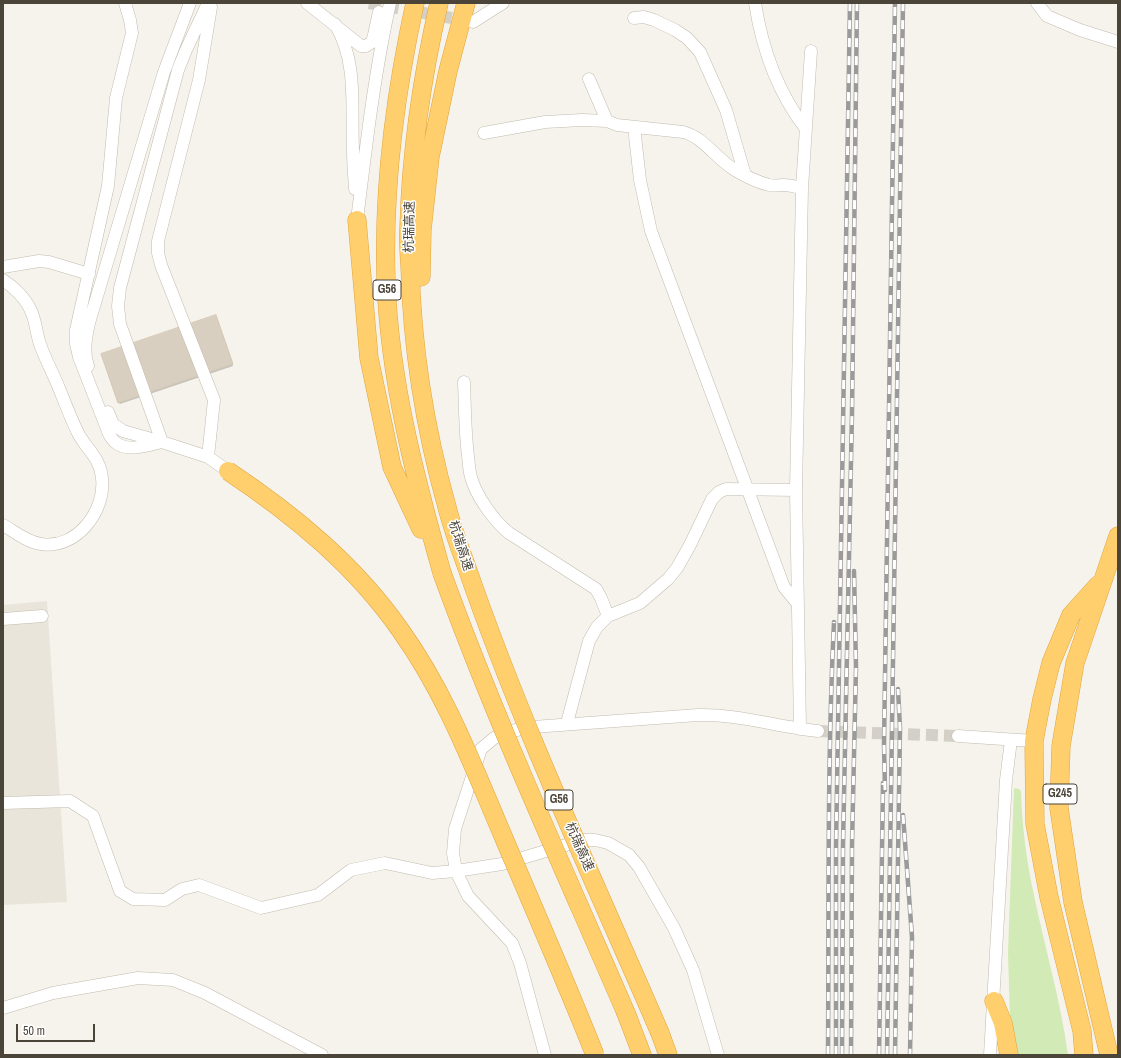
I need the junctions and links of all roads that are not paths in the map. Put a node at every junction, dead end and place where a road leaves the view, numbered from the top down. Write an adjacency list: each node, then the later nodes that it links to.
1 (125, 3): 28 (street)
2 (190, 3): 32 (street)
3 (208, 3): 32 (street)
4 (211, 3): 33 (street)
5 (307, 3): 16 (street)
6 (381, 3): 16 (street)
7 (390, 3): 26 (street)
8 (415, 3): 39 (highway, 杭瑞高速 / G56)
9 (439, 3): 31 (highway, 杭瑞高速 / G56)
10 (466, 3): 31 (highway)
11 (503, 3): 15 (street)
12 (755, 3): 22 (street)
13 (1037, 3): 17 (street)
14 (634, 18): 24 (street)
15 (473, 22)
16 (335, 24): 26 (street)
17 (1118, 42)
18 (811, 51): 22 (street)
19 (589, 79): 20 (street)
20 (607, 120): 21 (street); 23 (street)
21 (634, 126): 24 (street); 35 (street)
22 (806, 129): 25 (street)
23 (484, 133)
24 (744, 175): 25 (street)
25 (802, 188): 36 (street)
26 (357, 220): 39 (highway)
27 (3, 266): 28 (street)
28 (89, 274): 32 (street)
29 (3, 280): 37 (street)
30 (464, 382): 43 (street)
31 (422, 394): 61 (highway, 杭瑞高速 / G56, bridge)
32 (162, 442): 33 (street)
33 (208, 457): 34 (street)
34 (228, 471): 59 (highway, bridge)
35 (748, 490): 36 (street); 41 (street); 43 (street)
36 (796, 490): 41 (street)
37 (3, 525)
38 (1118, 536): 40 (highway, G245)
39 (442, 572): 60 (highway, 杭瑞高速 / G56, bridge)
40 (1103, 580): 50 (highway); 55 (highway, G245)
41 (798, 604): 46 (street)
42 (42, 616): 44 (street)
43 (608, 616): 45 (street)
44 (3, 619)
45 (567, 723): 46 (street); 52 (street)
46 (800, 729): 47 (street)
47 (818, 731)
48 (958, 736): 49 (street)
49 (1011, 740): 50 (street); 53 (street)
50 (1034, 741): 56 (highway)
51 (3, 803): 52 (street)
52 (456, 871): 58 (street); 62 (street)
53 (994, 1001): 63 (street); 64 (highway)
54 (3, 1008): 57 (street)
55 (1102, 1026): 56 (street); 66 (highway, G245)
56 (1082, 1031): 65 (highway)
57 (322, 1055)
58 (545, 1055)
59 (595, 1055)
60 (642, 1055)
61 (668, 1055)
62 (718, 1055)
63 (990, 1055)
64 (1009, 1055)
65 (1084, 1055)
66 (1109, 1055)

